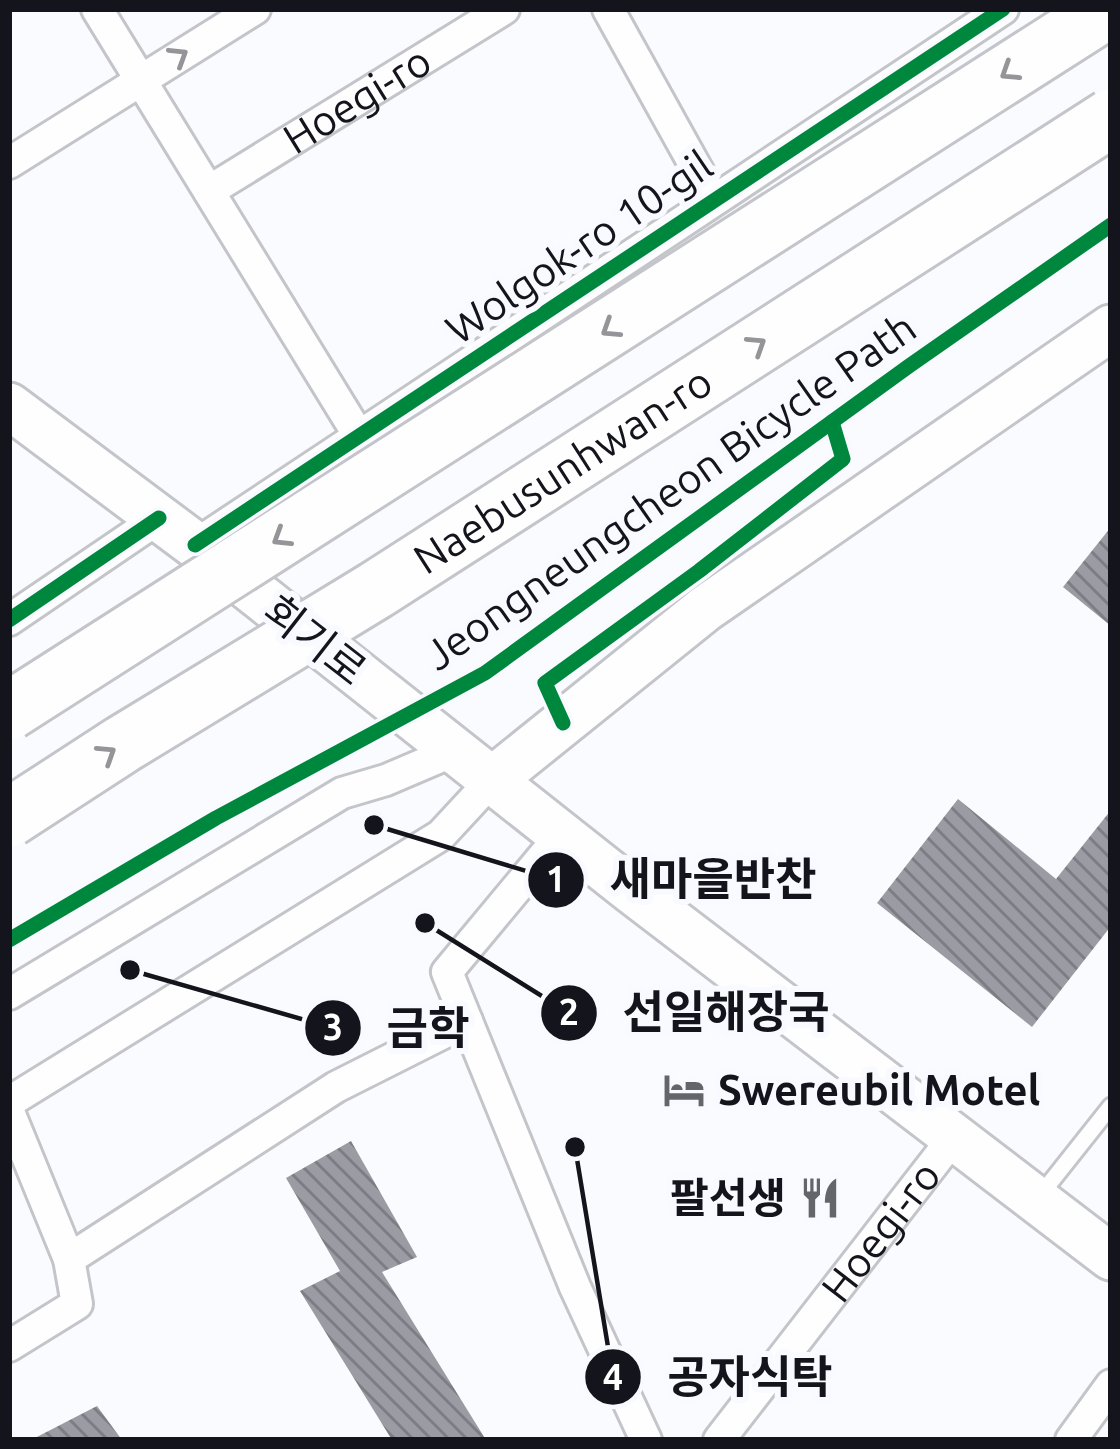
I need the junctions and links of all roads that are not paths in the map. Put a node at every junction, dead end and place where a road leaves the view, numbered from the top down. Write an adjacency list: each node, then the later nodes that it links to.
1 (97, 9): 7 (street)
2 (255, 9): 7 (street, one-way to 2)
3 (505, 9): 10 (street, Hoegi-ro)
4 (608, 9): 11 (street)
5 (1003, 9): 11 (street, Wolgok-ro 10-gil)
6 (1108, 9): 17 (highway, one-way to 17, bridge)
7 (140, 80): 9 (street); 10 (street)
8 (1111, 118): 20 (highway, Naebusunhwan-ro, one-way to 8, bridge)
9 (9, 163)
10 (209, 191): 14 (street)
11 (714, 200): 14 (street, Wolgok-ro 10-gil)
12 (1111, 328): 19 (main road)
13 (9, 406): 15 (main road)
14 (359, 436): 15 (street, Wolgok-ro 10-gil)
15 (177, 531): 16 (street, Wolgok-ro 10-gil); 18 (main road, 회기로, bridge)
16 (9, 620)
17 (9, 711)
18 (454, 751): 19 (main road, 회기로); 22 (street)
19 (491, 781): 21 (main road, Hoegi-ro); 24 (street)
20 (9, 818)
21 (561, 835): 23 (street); 27 (main road, Hoegi-ro)
22 (9, 994)
23 (467, 1021): 30 (street); 33 (street)
24 (9, 1102)
25 (1111, 1106): 28 (lane)
26 (9, 1112): 30 (street)
27 (954, 1137): 28 (main road, Hoegi-ro); 34 (street, Hoegi-ro)
28 (1037, 1200): 29 (main road, Hoegi-ro)
29 (1111, 1257)
30 (69, 1259): 31 (street)
31 (9, 1346)
32 (1111, 1385): 35 (street)
33 (645, 1440)
34 (719, 1440)
35 (1071, 1440)

